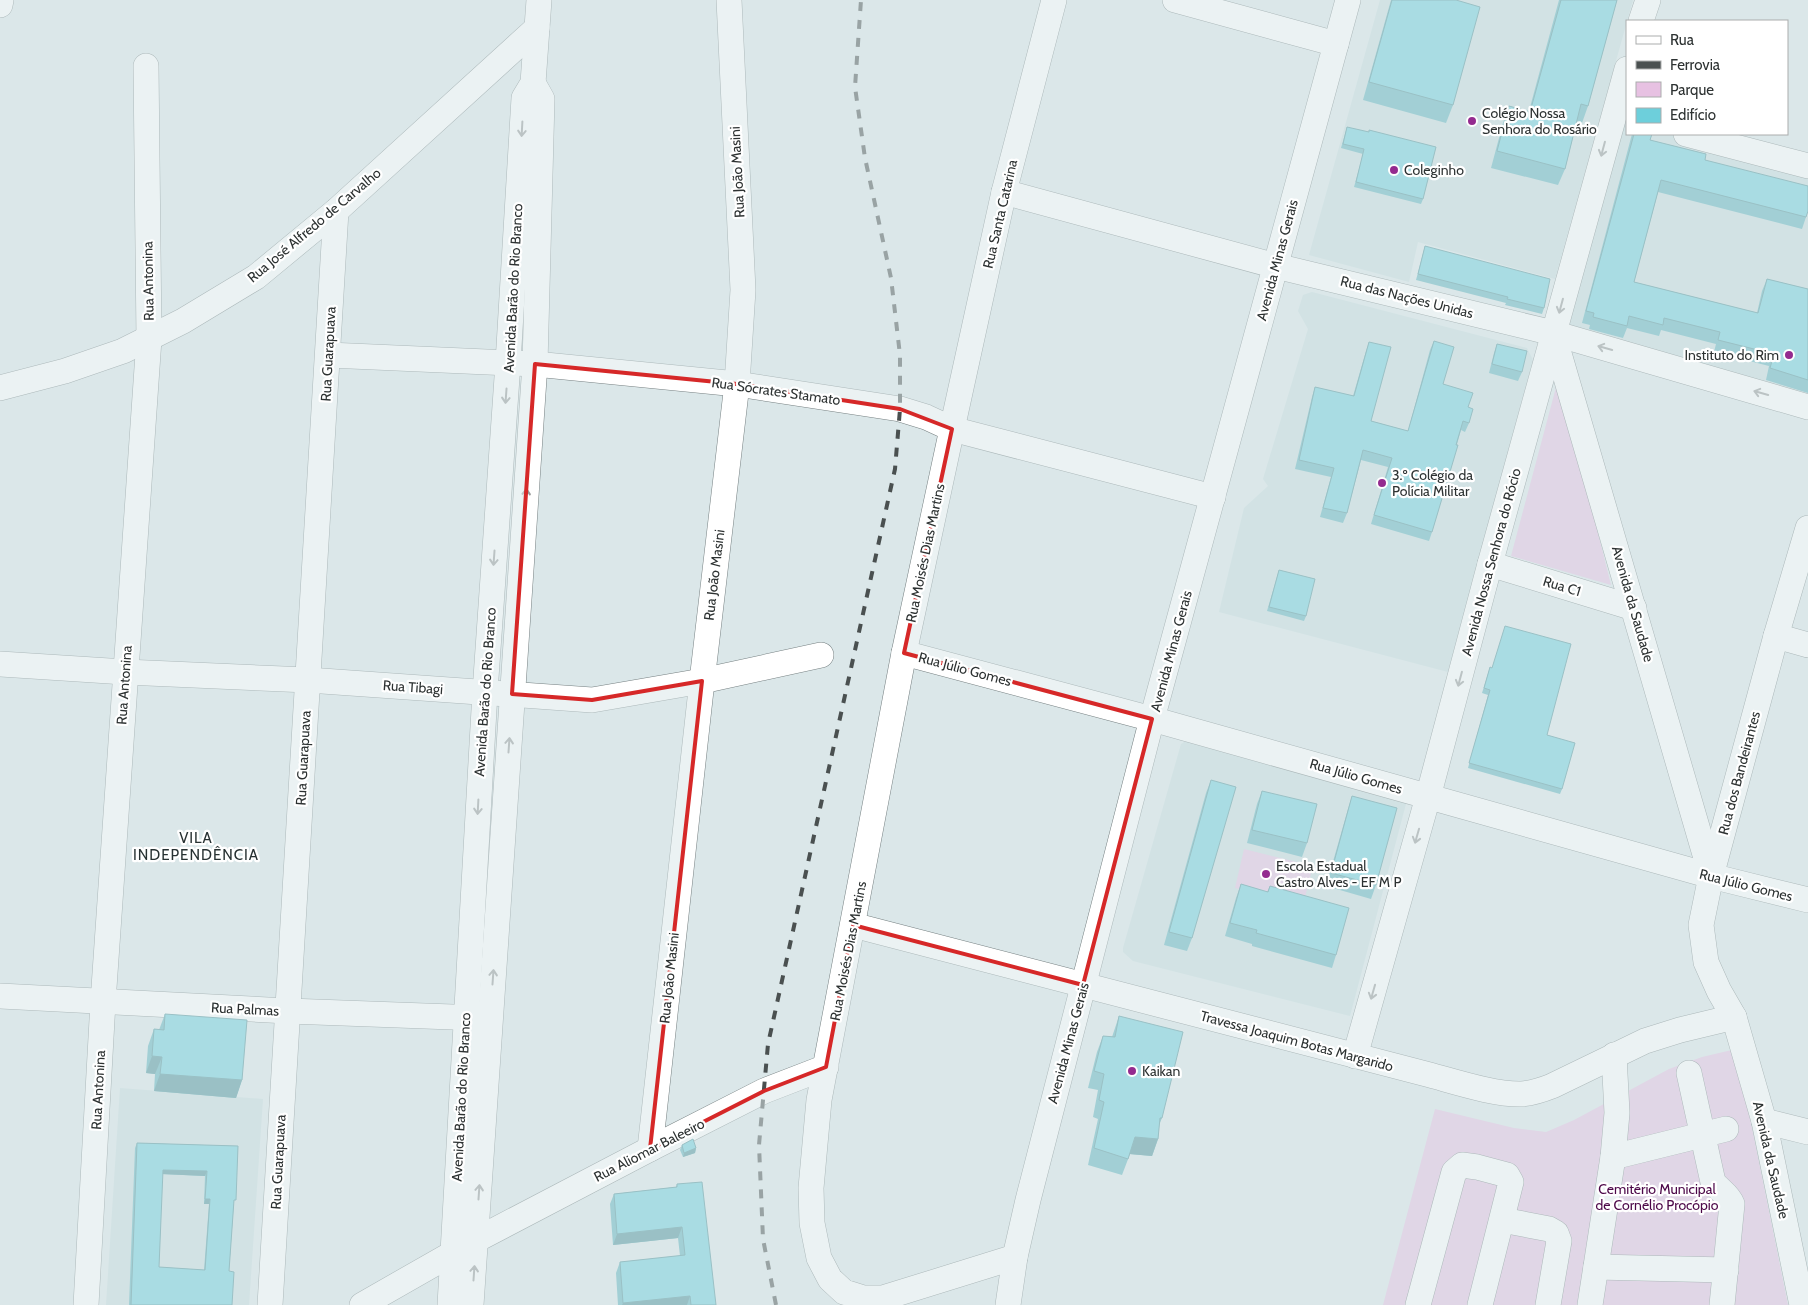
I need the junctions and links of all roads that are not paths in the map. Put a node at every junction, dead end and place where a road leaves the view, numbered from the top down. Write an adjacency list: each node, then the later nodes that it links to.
1 (1, 0): 8 (street)
2 (539, 0): 10 (street, Avenida Barão do Rio Branco)
3 (729, 0): 26 (street, Rua João Masini)
4 (1054, 0): 18 (street, Rua Santa Catarina)
5 (1175, 0): 11 (street)
6 (1348, 0): 11 (street, Avenida Minas Gerais)
7 (1648, 0): 9 (street)
8 (0, 5)
9 (1641, 20)
10 (537, 28): 14 (street, Avenida Barão do Rio Branco); 19 (street, Rua José Alfredo de Carvalho)
11 (1336, 44): 20 (street, Avenida Minas Gerais)
12 (146, 66): 22 (street, Rua Antonina)
13 (1626, 76): 15 (street, Avenida Nossa Senhora do Rócio)
14 (534, 83): 24 (street, Avenida Barão do Rio Branco, one-way to 24); 25 (street, Avenida Barão do Rio Branco)
15 (1620, 116): 21 (street, Avenida Nossa Senhora do Rócio, one-way to 21)
16 (1690, 135): 17 (street)
17 (1808, 166)
18 (1004, 192): 20 (street, Rua das Nações Unidas); 29 (street, Rua Santa Catarina)
19 (336, 211): 22 (street, Rua José Alfredo de Carvalho); 23 (street, Rua Guarapuava)
20 (1276, 266): 21 (street, Rua das Nações Unidas); 30 (street, Avenida Minas Gerais)
21 (1553, 333): 28 (street, Rua das Nações Unidas, one-way to 21); 32 (street, Avenida Nossa Senhora do Rócio); 33 (street, Avenida da Saudade)
22 (149, 340): 27 (street, Rua José Alfredo de Carvalho); 39 (street, Rua Antonina)
23 (328, 355): 24 (street, Rua Sócrates Stamato); 40 (street, Rua Guarapuava)
24 (508, 363): 25 (street, Rua Sócrates Stamato); 42 (street, Avenida Barão do Rio Branco, one-way to 42)
25 (535, 364): 26 (street, Rua Sócrates Stamato); 43 (street, Avenida Barão do Rio Branco, one-way to 25)
26 (738, 384): 29 (street, Rua Sócrates Stamato); 41 (street, Rua João Masini)
27 (0, 388)
28 (1808, 407)
29 (952, 429): 30 (street, Rua Sócrates Stamato); 36 (street, Rua Moisés Dias Martins)
30 (1213, 497): 44 (street, Avenida Minas Gerais)
31 (1808, 528): 34 (street, Rua dos Bandeirantes)
32 (1490, 564): 33 (street, Rua C1); 45 (street, Avenida Nossa Senhora do Rócio, one-way to 45)
33 (1634, 608): 46 (street, Avenida da Saudade)
34 (1776, 636): 35 (street); 46 (street, Rua dos Bandeirantes)
35 (1808, 645)
36 (904, 653): 44 (street, Rua Júlio Gomes); 48 (street, Rua Moisés Dias Martins)
37 (821, 656): 41 (street, Rua Tibagi)
38 (0, 664): 39 (street, Rua Tibagi)
39 (125, 672): 40 (street, Rua Tibagi); 51 (street, Rua Antonina)
40 (308, 680): 42 (street, Rua Tibagi); 52 (street, Rua Guarapuava)
41 (702, 681): 43 (street, Rua Tibagi); 64 (street, Rua João Masini)
42 (485, 692): 43 (street, Rua Tibagi); 54 (street, Avenida Barão do Rio Branco, one-way to 54)
43 (512, 694): 55 (street, Avenida Barão do Rio Branco, one-way to 43)
44 (1152, 719): 45 (street, Rua Júlio Gomes); 49 (street, Avenida Minas Gerais)
45 (1428, 797): 46 (street, Rua Júlio Gomes); 57 (street, Avenida Nossa Senhora do Rócio, one-way to 57)
46 (1711, 876): 47 (street, Rua Júlio Gomes); 53 (street, Rua dos Bandeirantes)
47 (1808, 900)
48 (853, 926): 49 (street, Travessa Joaquim Botas Margarido); 58 (street, Rua Moisés Dias Martins)
49 (1083, 985): 57 (street, Travessa Joaquim Botas Margarido); 69 (street, Avenida Minas Gerais)
50 (0, 996): 51 (street, Rua Palmas)
51 (103, 1002): 52 (street, Rua Palmas); 72 (street, Rua Antonina)
52 (288, 1011): 54 (street, Rua Palmas); 73 (street, Rua Guarapuava)
53 (1734, 1017): 56 (street, Travessa Joaquim Botas Margarido); 60 (street, Avenida da Saudade)
54 (465, 1018): 55 (street, Rua Palmas); 68 (street, Avenida Barão do Rio Branco)
55 (490, 1018): 67 (street, Avenida Barão do Rio Branco, one-way to 55)
56 (1614, 1055): 57 (street, Travessa Joaquim Botas Margarido); 65 (street)
57 (1355, 1056)
58 (826, 1067): 64 (street, Rua Aliomar Baleeiro); 69 (street, Rua Moisés Dias Martins)
59 (1689, 1073): 63 (street)
60 (1764, 1121): 62 (street); 83 (street, Avenida da Saudade)
61 (1726, 1129): 63 (street)
62 (1808, 1132)
63 (1702, 1136): 65 (street); 71 (street)
64 (650, 1149): 67 (street, Rua Aliomar Baleeiro)
65 (1613, 1157): 70 (street)
66 (1502, 1220): 78 (street); 79 (street); 80 (street)
67 (476, 1240): 68 (street, Rua Aliomar Baleeiro); 76 (street, Avenida Barão do Rio Branco, one-way to 67)
68 (452, 1255): 74 (street, Rua Aliomar Baleeiro); 75 (street, Avenida Barão do Rio Branco)
69 (1015, 1257): 77 (street, Avenida Minas Gerais)
70 (1596, 1267): 71 (street); 81 (street)
71 (1726, 1270): 82 (street)
72 (86, 1305)
73 (270, 1305)
74 (362, 1305)
75 (450, 1305)
76 (471, 1305)
77 (1008, 1305)
78 (1418, 1305)
79 (1480, 1305)
80 (1548, 1305)
81 (1590, 1305)
82 (1722, 1305)
83 (1802, 1305)

